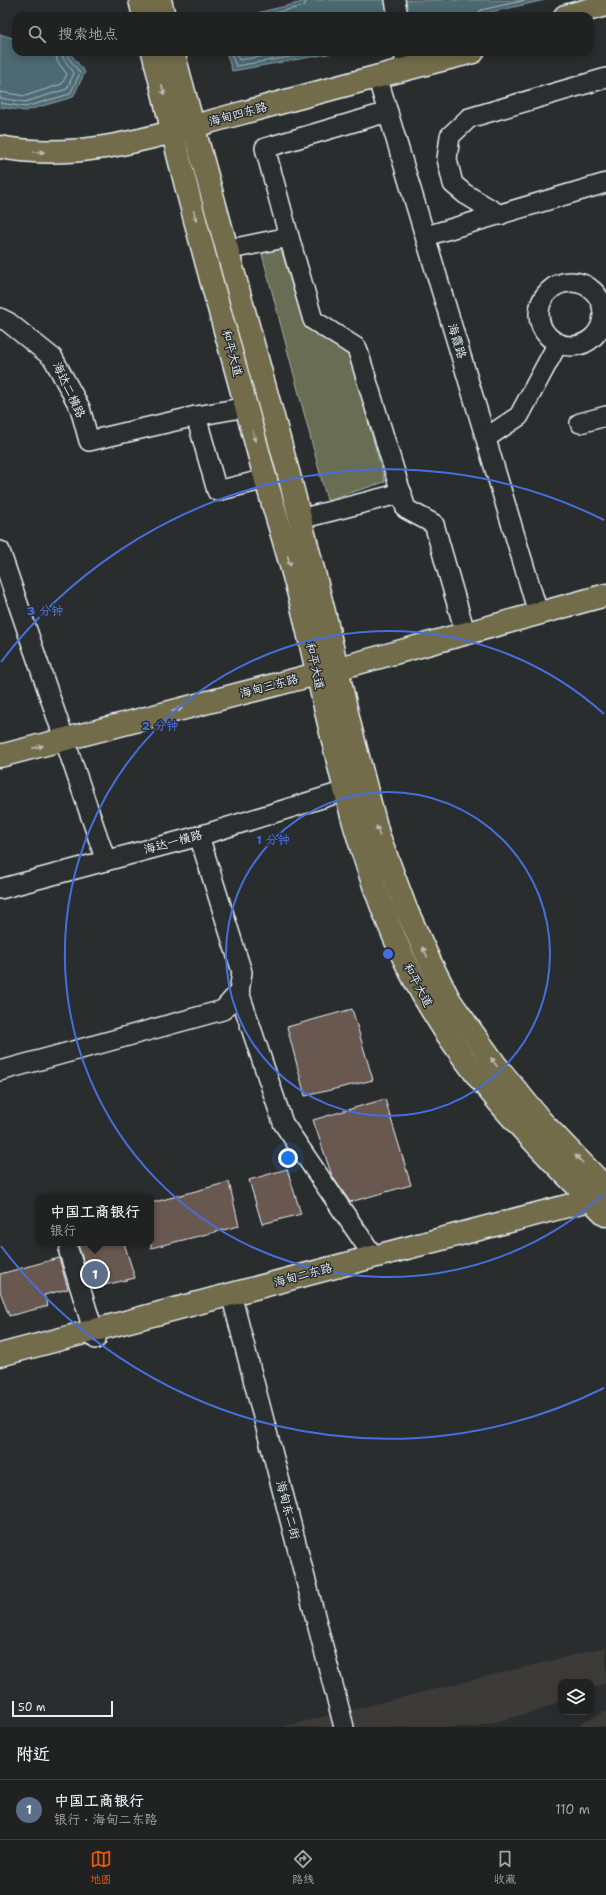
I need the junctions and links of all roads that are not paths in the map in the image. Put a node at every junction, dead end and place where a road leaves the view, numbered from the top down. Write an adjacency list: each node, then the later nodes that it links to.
1 (140, 0): 5 (main road)
2 (160, 0): 6 (main road)
3 (395, 0): 7 (street)
4 (606, 5): 8 (main road)
5 (143, 12)
6 (163, 12)
7 (397, 12)
8 (580, 12)
9 (606, 16): 10 (main road)
10 (594, 19)
11 (155, 56): 18 (main road, 和平大道, one-way to 18)
12 (173, 56): 18 (main road, 和平大道)
13 (402, 56): 18 (main road, 海甸四东路)
14 (457, 56): 15 (main road, 海甸四东路)
15 (378, 76): 17 (street, 海霞路); 18 (main road, 海甸四东路)
16 (606, 78): 22 (street)
17 (388, 112): 23 (street, 海霞路); 24 (street)
18 (181, 123): 19 (main road, 海甸四东路); 20 (main road, 海甸四东路, one-way to 18); 25 (main road, 和平大道); 28 (main road, 和平大道, one-way to 28)
19 (0, 133)
20 (0, 147)
21 (606, 183): 22 (street)
22 (500, 215): 23 (street)
23 (426, 236): 32 (street, 海霞路)
24 (289, 237): 25 (street); 34 (street)
25 (226, 250): 35 (main road, 和平大道)
26 (0, 318): 29 (street, 海达二横路)
27 (558, 343): 32 (street)
28 (247, 407): 29 (street); 33 (main road, 和平大道, one-way to 33)
29 (196, 416): 33 (street)
30 (606, 416): 31 (street)
31 (580, 423)
32 (486, 438): 40 (street, 海霞路)
33 (266, 479): 42 (main road, 和平大道, one-way to 42)
34 (402, 493): 35 (street); 41 (street)
35 (300, 519): 42 (main road, 和平大道)
36 (0, 551): 37 (street)
37 (5, 586): 43 (street)
38 (606, 588): 40 (main road)
39 (606, 595): 42 (main road)
40 (536, 606): 41 (main road)
41 (463, 625): 42 (main road)
42 (325, 664): 43 (main road); 46 (main road, 和平大道); 52 (main road, 和平大道, one-way to 42)
43 (61, 733): 44 (main road); 45 (main road, one-way to 43); 48 (street)
44 (0, 741)
45 (0, 756)
46 (345, 790): 47 (street, 海达一横路); 52 (main road, 和平大道)
47 (199, 836): 48 (street, 海达一横路); 50 (street)
48 (106, 861): 49 (street, 海达一横路)
49 (0, 889)
50 (239, 992): 51 (street); 54 (street)
51 (0, 1071)
52 (602, 1203): 54 (main road, 海甸二东路); 55 (main road, 海甸二东路)
53 (69, 1252): 56 (street)
54 (374, 1256): 55 (main road, 海甸二东路)
55 (229, 1299): 56 (main road, 海甸二东路); 59 (street, 海甸东二街); 60 (street, 海甸东二街)
56 (94, 1335): 57 (main road, 海甸二东路); 58 (main road, 海甸二东路)
57 (0, 1355)
58 (0, 1364)
59 (338, 1727)
60 (344, 1727)

